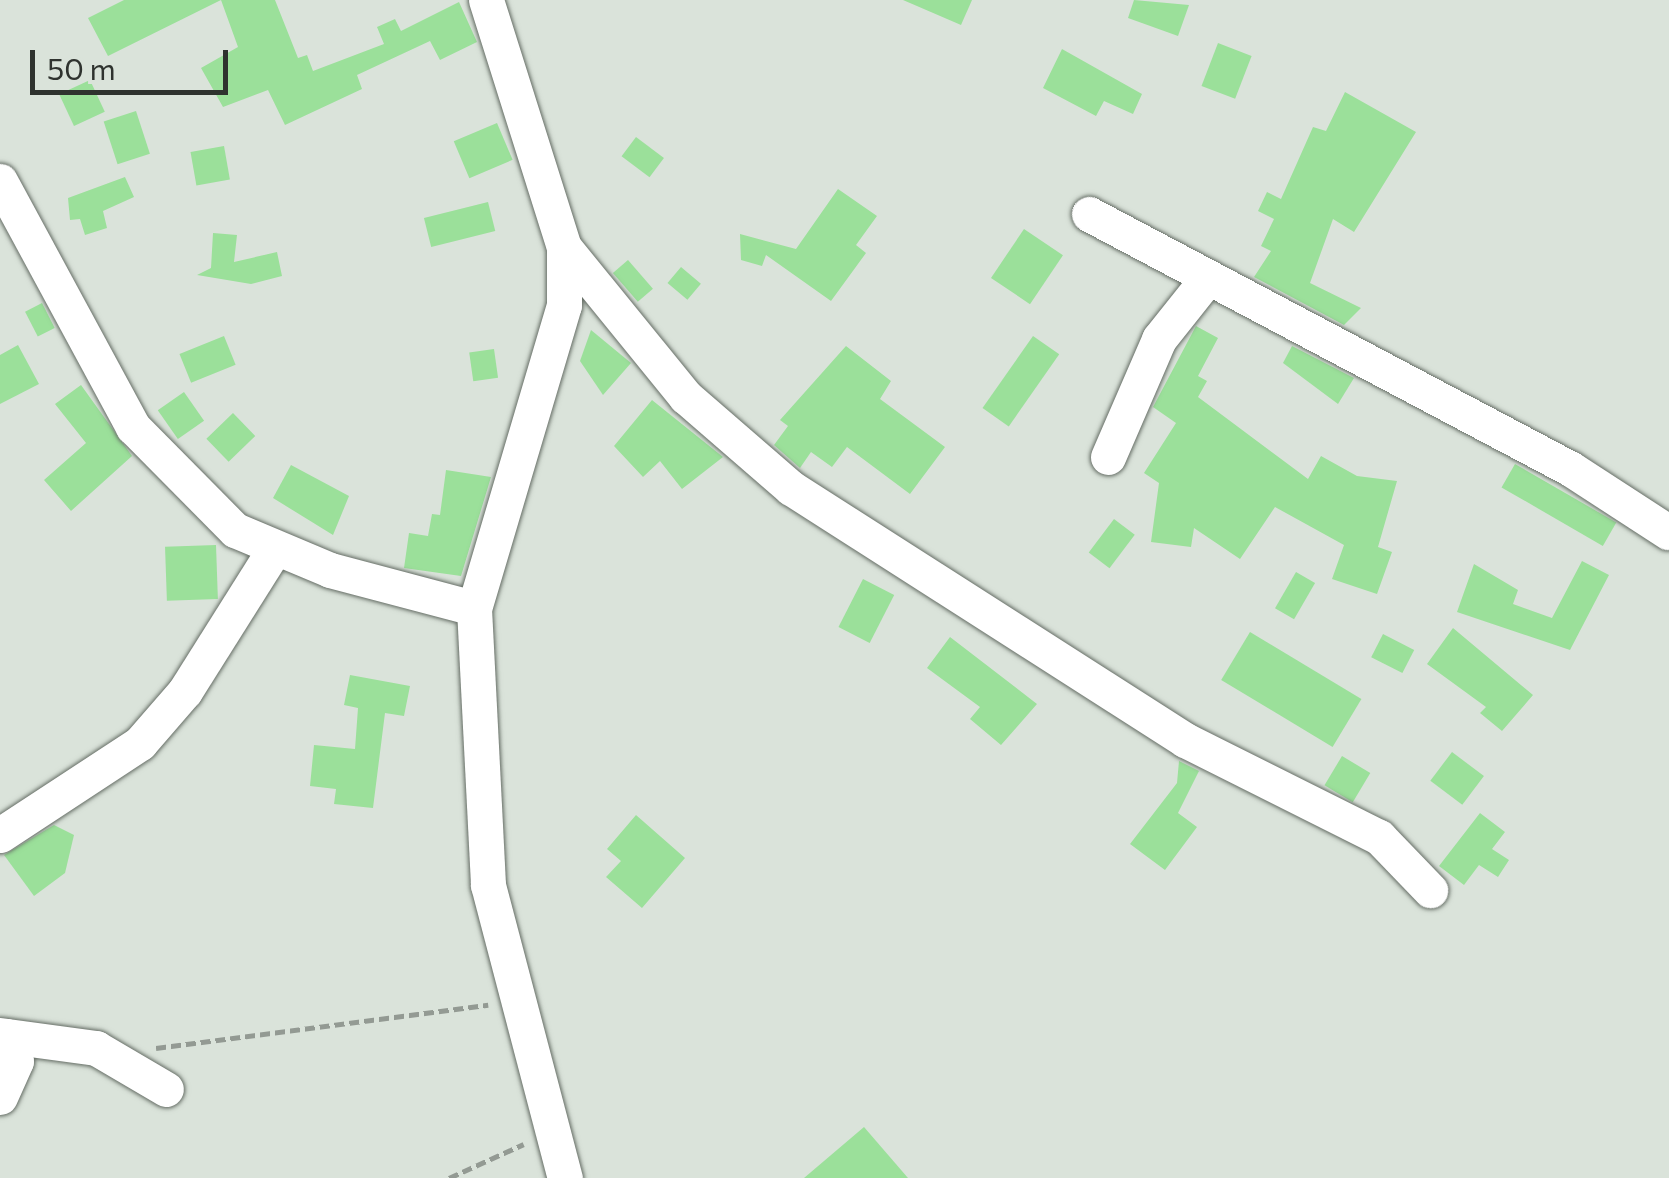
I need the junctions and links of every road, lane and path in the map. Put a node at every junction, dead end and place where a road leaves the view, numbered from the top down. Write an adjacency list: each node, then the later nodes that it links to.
1 (486, 0): 4 (street)
2 (0, 181): 8 (street)
3 (1089, 214): 5 (street)
4 (564, 247): 9 (street); 11 (street)
5 (1206, 280): 6 (street); 7 (street)
6 (1108, 457)
7 (1668, 532)
8 (273, 551): 9 (street); 10 (street)
9 (474, 608): 17 (street)
10 (0, 835)
11 (1430, 890)
12 (506, 1003): 14 (path)
13 (3, 1036): 14 (street); 16 (street)
14 (117, 1060): 15 (street)
15 (166, 1089)
16 (0, 1097)
17 (551, 1136): 18 (path); 19 (street)
18 (449, 1178)
19 (565, 1178)

